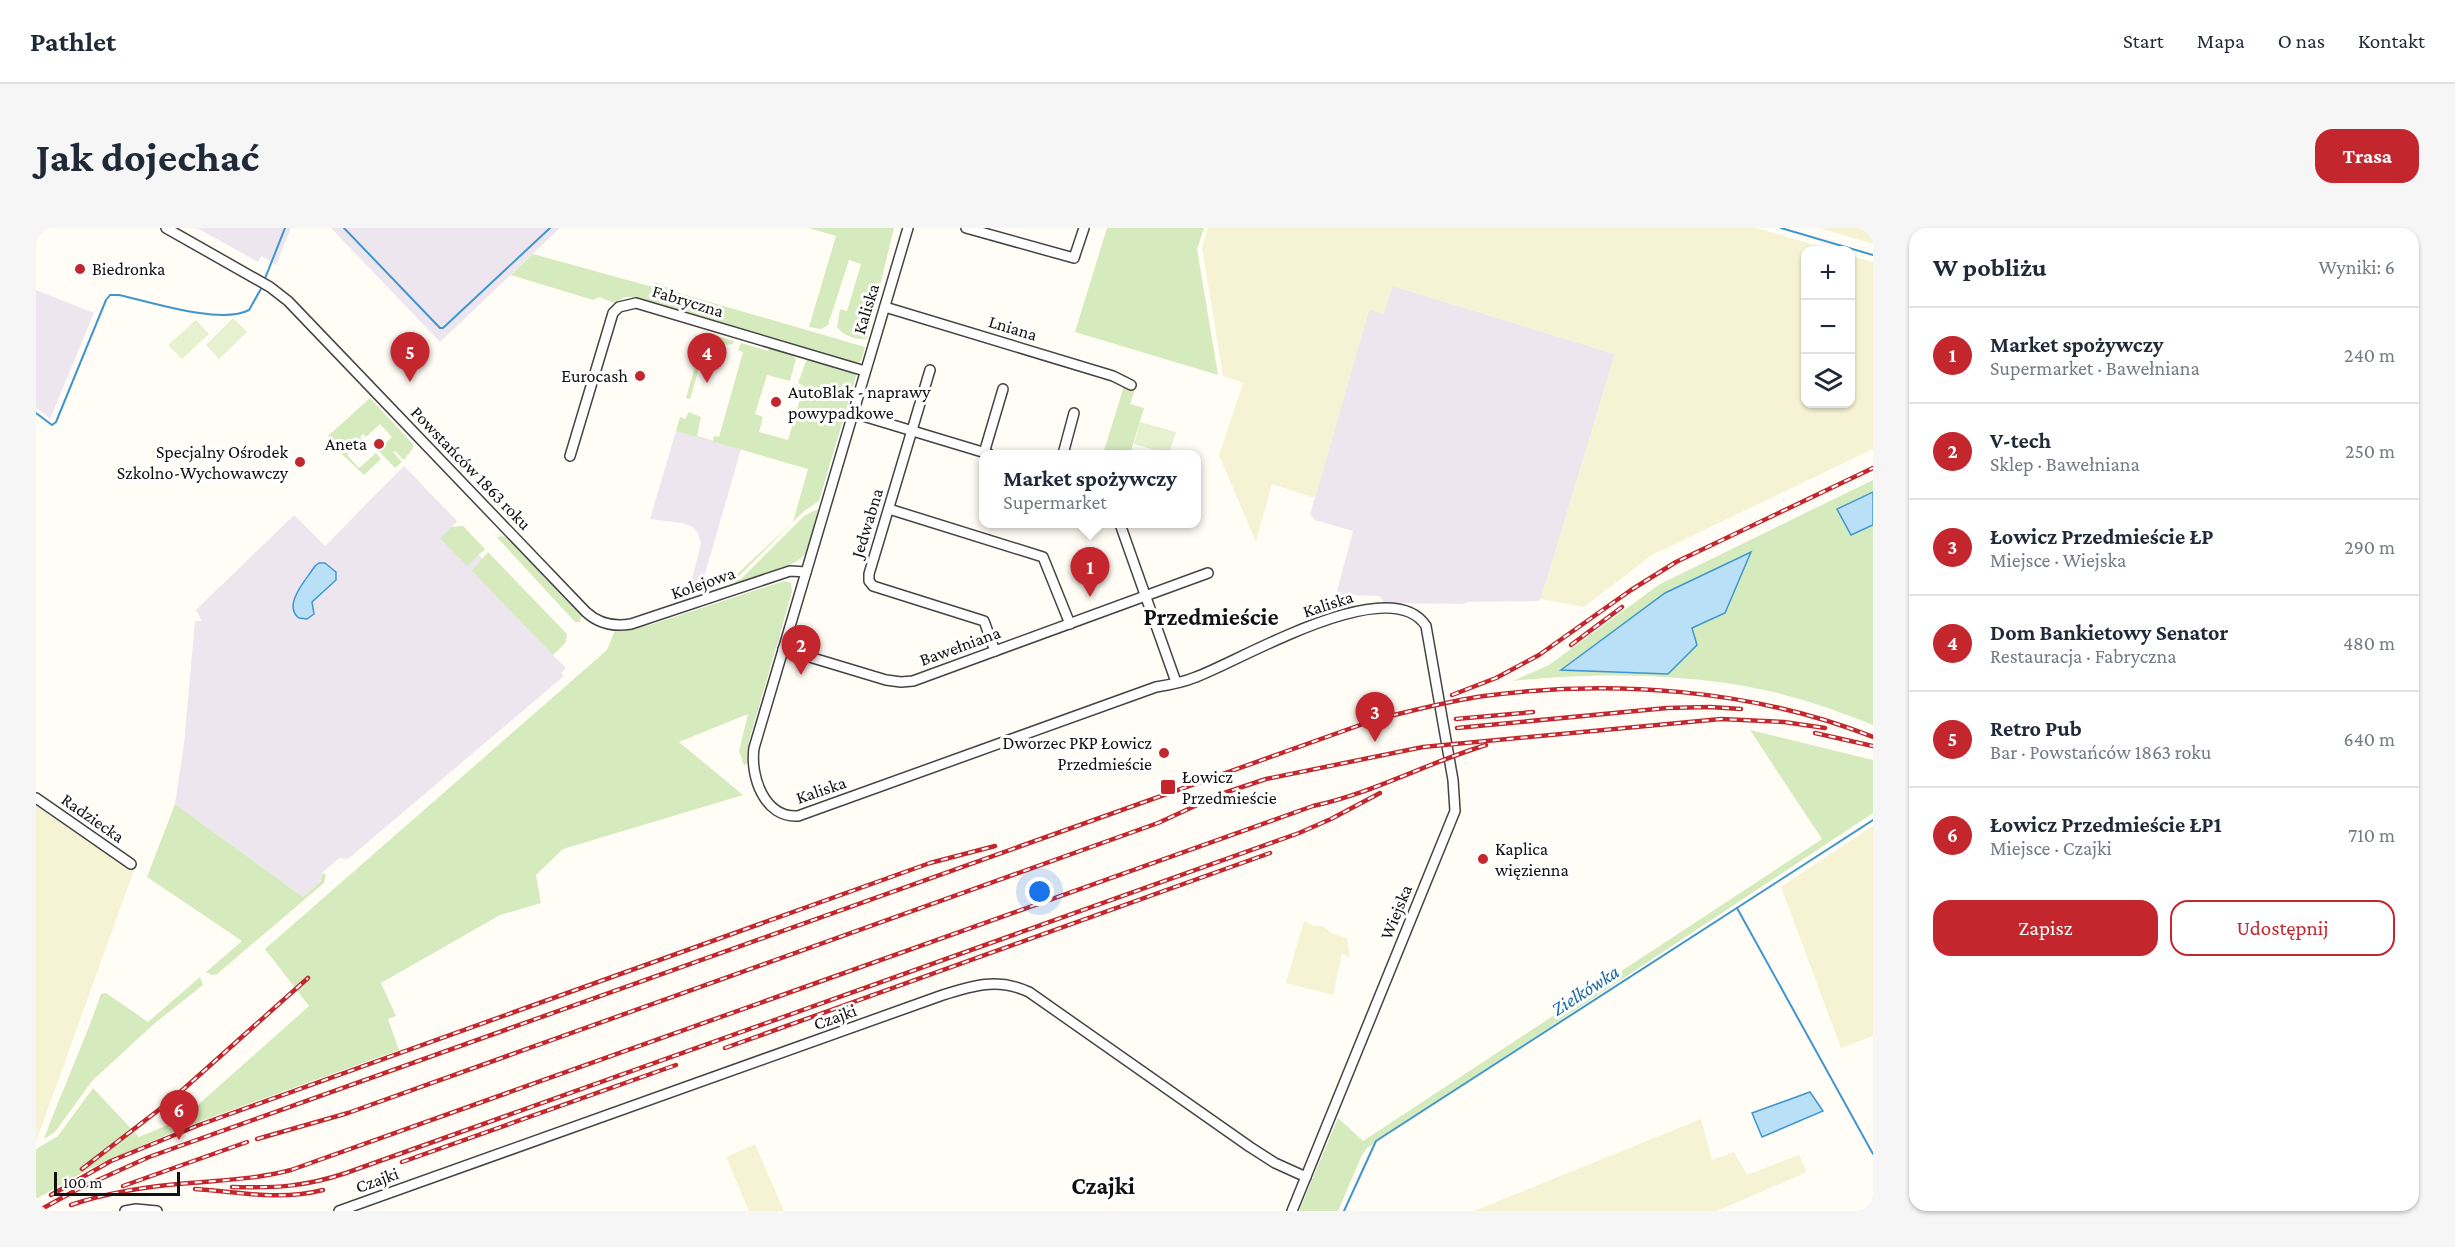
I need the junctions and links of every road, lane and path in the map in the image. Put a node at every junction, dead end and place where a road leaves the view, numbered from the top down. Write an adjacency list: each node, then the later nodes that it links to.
1 (166, 228): 23 (street, Powstańców 1863 roku)
2 (908, 228): 5 (street, Kaliska)
3 (966, 228): 4 (street)
4 (1084, 228)
5 (885, 307): 6 (street, Kaliska); 8 (street, Lniana)
6 (865, 370): 10 (street, Kaliska); 16 (street, Fabryczna)
7 (930, 370): 12 (street, Jedwabna)
8 (1131, 385)
9 (1003, 389): 13 (street)
10 (853, 413): 12 (street); 19 (street, Kaliska)
11 (1074, 413): 14 (street)
12 (912, 431): 15 (street); 17 (street, Jedwabna)
13 (987, 450)
14 (1064, 450)
15 (979, 452)
16 (570, 456)
17 (890, 509): 24 (street); 26 (street, Jedwabna)
18 (1121, 528): 21 (street)
19 (806, 572): 23 (street, Kolejowa); 25 (street, Kaliska)
20 (1208, 573): 21 (street, Bawełniana)
21 (1146, 596): 24 (street, Bawełniana); 27 (street)
22 (1419, 615): 27 (street, Kaliska); 30 (street, Wiejska)
23 (610, 624)
24 (1070, 624): 26 (street, Bawełniana)
25 (783, 648): 26 (street, Bawełniana); 27 (street, Kaliska)
26 (995, 651)
27 (1176, 682)
28 (36, 798): 29 (street, Radziecka)
29 (132, 864)
30 (1306, 1177): 33 (street, Czajki); 34 (street, Wiejska)
31 (125, 1211): 32 (street)
32 (157, 1211)
33 (339, 1211)
34 (1292, 1211)

